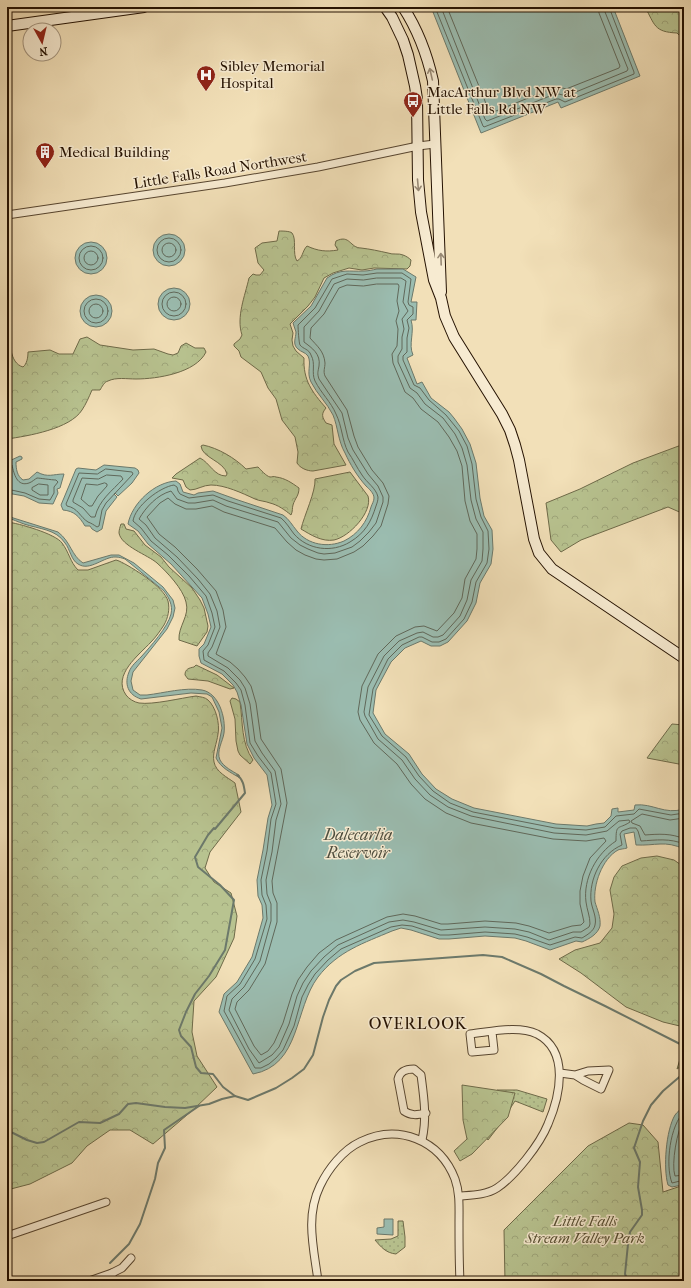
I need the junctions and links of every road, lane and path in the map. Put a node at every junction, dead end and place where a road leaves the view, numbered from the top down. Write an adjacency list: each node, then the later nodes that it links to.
1 (144, 7): 4 (main road)
2 (385, 7): 6 (main road)
3 (403, 7): 5 (main road, one-way to 3)
4 (7, 26)
5 (435, 144): 6 (street, Little Falls Road Northwest); 8 (main road, one-way to 5)
6 (418, 146): 7 (street, Little Falls Road Northwest); 8 (main road, one-way to 8)
7 (7, 215)
8 (441, 298): 9 (main road)
9 (684, 658)
10 (492, 1032): 11 (street)
11 (560, 1073): 12 (street); 15 (street)
12 (575, 1075)
13 (426, 1113): 13 (street); 14 (street)
14 (422, 1140): 15 (street); 22 (street)
15 (459, 1196): 23 (street)
16 (106, 1202): 17 (street)
17 (7, 1236)
18 (131, 1258): 19 (street)
19 (112, 1273): 20 (street); 21 (street)
20 (89, 1281)
21 (112, 1281)
22 (318, 1281)
23 (460, 1281)

